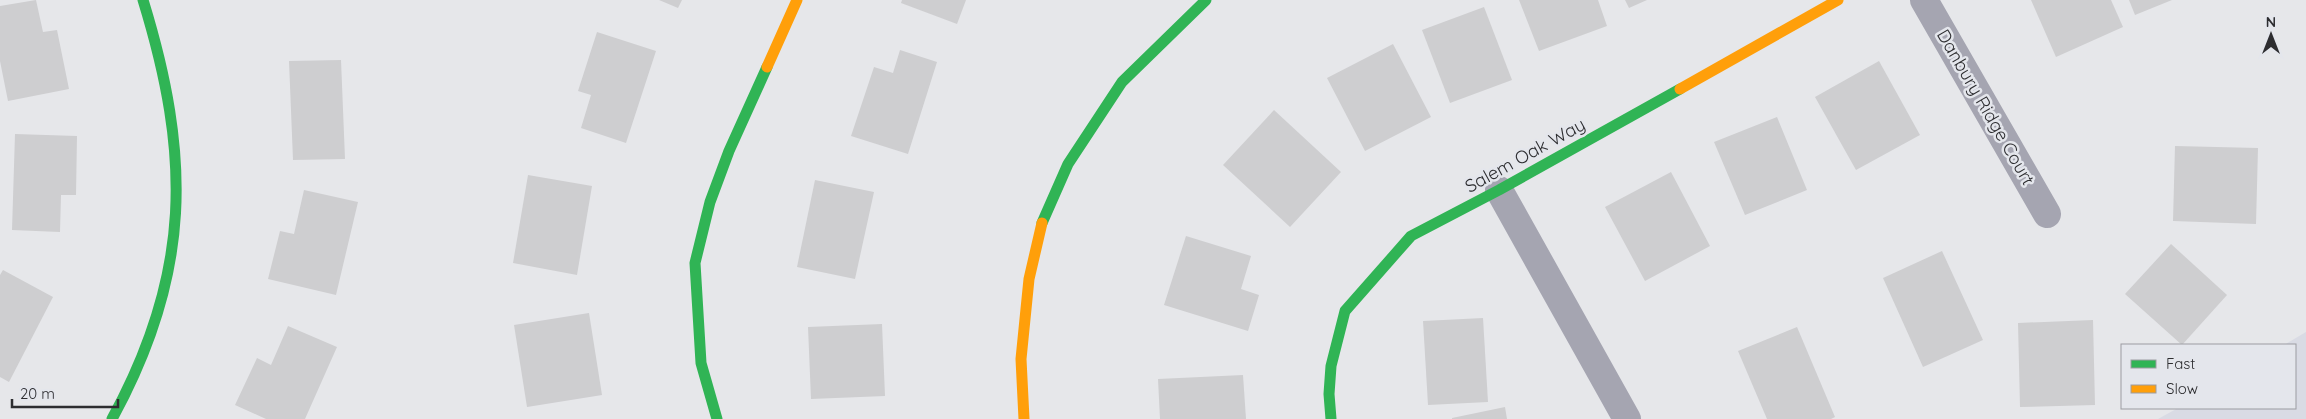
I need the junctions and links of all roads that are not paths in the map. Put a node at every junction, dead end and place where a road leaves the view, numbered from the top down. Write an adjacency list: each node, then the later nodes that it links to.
1 (143, 0): 8 (street)
2 (797, 0): 9 (street)
3 (1206, 0): 10 (street)
4 (1838, 0): 6 (street, Salem Oak Way)
5 (1924, 0): 7 (street, Danbury Ridge Court)
6 (1499, 190): 11 (street, Salem Oak Way); 12 (street)
7 (2047, 214)
8 (112, 419)
9 (717, 419)
10 (1024, 419)
11 (1331, 419)
12 (1627, 419)

